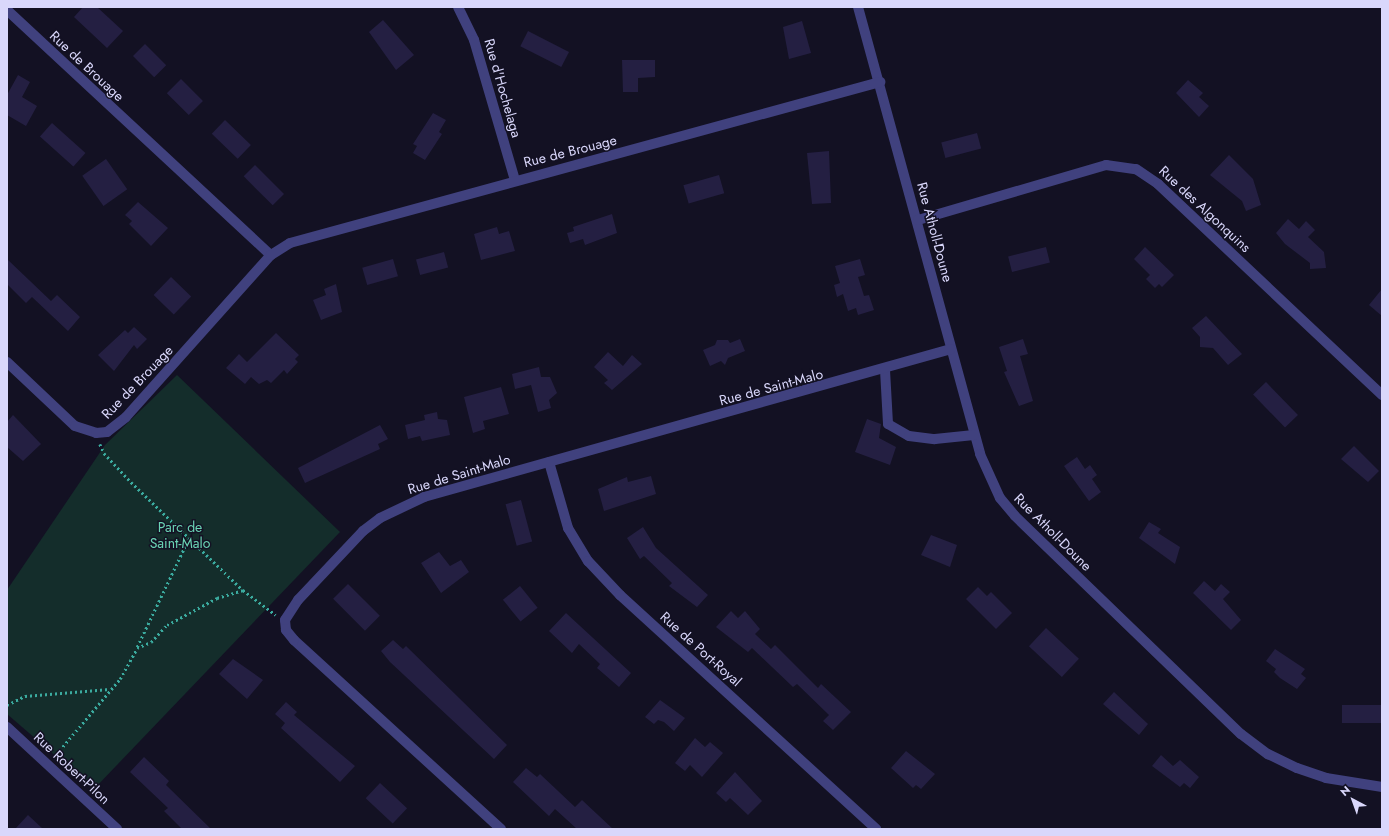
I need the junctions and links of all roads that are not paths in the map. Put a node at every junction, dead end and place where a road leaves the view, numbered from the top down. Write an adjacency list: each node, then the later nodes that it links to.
1 (458, 7): 5 (street, Rue d'Hochelaga)
2 (858, 7): 4 (street, Rue Atholl-Doune)
3 (7, 10): 7 (street, Rue de Brouage)
4 (880, 82): 5 (street, Rue de Brouage); 6 (street, Rue Atholl-Doune)
5 (515, 180): 7 (street, Rue de Brouage)
6 (918, 220): 8 (street, Rue Atholl-Doune); 11 (street, Rue des Algonquins)
7 (271, 255): 9 (street, Rue de Brouage)
8 (951, 349): 10 (street, Rue de Saint-Malo); 12 (street, Rue Atholl-Doune)
9 (7, 362)
10 (885, 370): 12 (street); 13 (street, Rue de Saint-Malo)
11 (1382, 395)
12 (974, 435): 15 (street, Rue Atholl-Doune)
13 (549, 462): 17 (street, Rue de Saint-Malo); 18 (street, Rue de Port-Royal)
14 (7, 727): 16 (street, Rue Robert-Pilon)
15 (1382, 787)
16 (117, 829)
17 (501, 829)
18 (876, 829)

